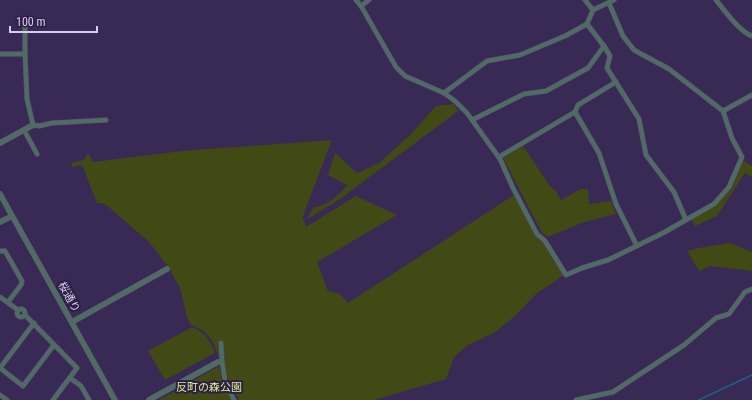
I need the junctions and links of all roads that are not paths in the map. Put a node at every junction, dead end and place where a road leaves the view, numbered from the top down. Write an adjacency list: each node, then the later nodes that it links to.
1 (356, 0): 7 (street)
2 (369, 0): 7 (street)
3 (585, 0): 8 (street)
4 (614, 0): 6 (street)
5 (716, 0): 11 (street)
6 (609, 3): 8 (street); 18 (street)
7 (361, 6): 16 (street)
8 (593, 10): 10 (street)
9 (25, 22): 14 (street)
10 (587, 24): 12 (street); 16 (street)
11 (752, 36)
12 (604, 46): 15 (street); 21 (street)
13 (0, 54): 14 (street)
14 (25, 54): 22 (street)
15 (616, 82): 19 (street); 29 (street)
16 (444, 93): 21 (street)
17 (752, 95): 18 (street)
18 (722, 111): 29 (street)
19 (574, 112): 26 (street); 31 (street)
20 (106, 120): 22 (street)
21 (472, 120): 26 (street)
22 (33, 124): 23 (street)
23 (24, 130): 24 (street); 25 (street)
24 (0, 143)
25 (37, 154)
26 (499, 157): 31 (street)
27 (0, 194): 28 (street, 桜通り)
28 (12, 216): 30 (street); 37 (street, 桜通り)
29 (686, 220): 31 (street)
30 (0, 222)
31 (637, 246)
32 (0, 251): 36 (street)
33 (167, 270): 37 (street)
34 (752, 289): 50 (street)
35 (0, 297): 36 (street)
36 (8, 302): 38 (street)
37 (72, 322): 47 (street, 桜通り)
38 (34, 323): 40 (street); 40 (street)
39 (221, 343): 41 (street)
40 (54, 345): 42 (street)
41 (220, 361): 48 (street); 49 (street)
42 (70, 378): 45 (street); 46 (street)
43 (0, 395): 44 (street)
44 (7, 400)
45 (53, 400)
46 (88, 400)
47 (115, 400)
48 (149, 400)
49 (234, 400)
50 (576, 400)

